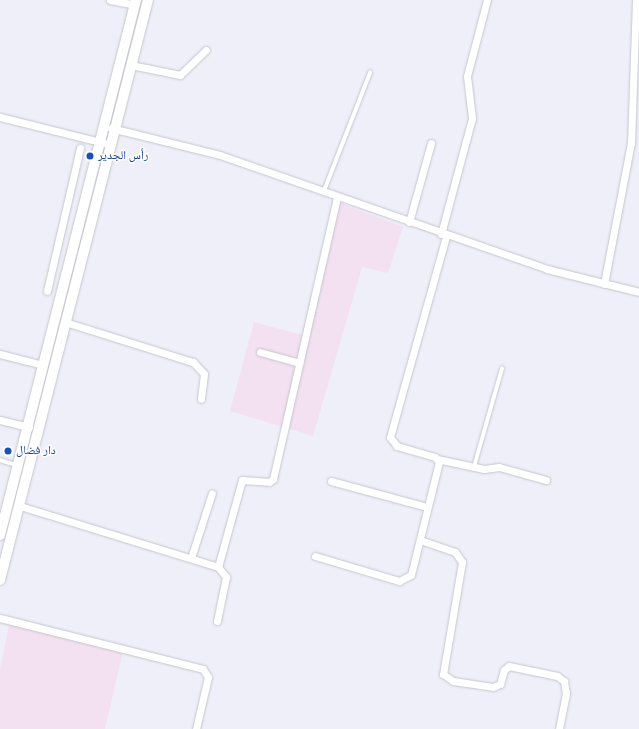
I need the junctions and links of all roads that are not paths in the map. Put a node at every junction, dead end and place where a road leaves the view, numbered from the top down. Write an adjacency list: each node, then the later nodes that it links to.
1 (110, 0): 5 (street)
2 (148, 0): 7 (main road)
3 (487, 0): 17 (street)
4 (636, 0): 18 (street)
5 (136, 3): 10 (main road)
6 (206, 50): 7 (street)
7 (131, 65): 10 (main road)
8 (370, 73): 14 (lane)
9 (0, 118): 12 (street)
10 (111, 128): 12 (main road); 14 (street)
11 (431, 143): 16 (street)
12 (107, 144): 21 (main road); 25 (main road)
13 (80, 148): 19 (street)
14 (323, 192): 15 (street)
15 (337, 197): 16 (street); 24 (street)
16 (409, 222): 17 (street)
17 (443, 235): 18 (street); 30 (street)
18 (604, 284): 20 (street)
19 (47, 291)
20 (639, 292)
21 (65, 322): 27 (street); 37 (main road)
22 (260, 352): 24 (street)
23 (0, 354): 25 (street)
24 (300, 363): 43 (street)
25 (44, 365): 29 (main road)
26 (502, 369): 33 (lane)
27 (201, 399)
28 (0, 420): 29 (street)
29 (29, 427): 32 (main road)
30 (437, 459): 33 (street); 38 (street)
31 (0, 460): 32 (lane)
32 (19, 465): 39 (main road)
33 (474, 466): 34 (street)
34 (546, 480)
35 (331, 481): 38 (street)
36 (212, 493): 42 (street)
37 (20, 506): 42 (street); 44 (main road)
38 (428, 507): 40 (street)
39 (0, 535)
40 (420, 540): 41 (street); 48 (street)
41 (315, 556)
42 (191, 558): 43 (street)
43 (218, 567): 46 (street)
44 (0, 580)
45 (0, 618): 47 (street)
46 (217, 621)
47 (196, 729)
48 (559, 729)

